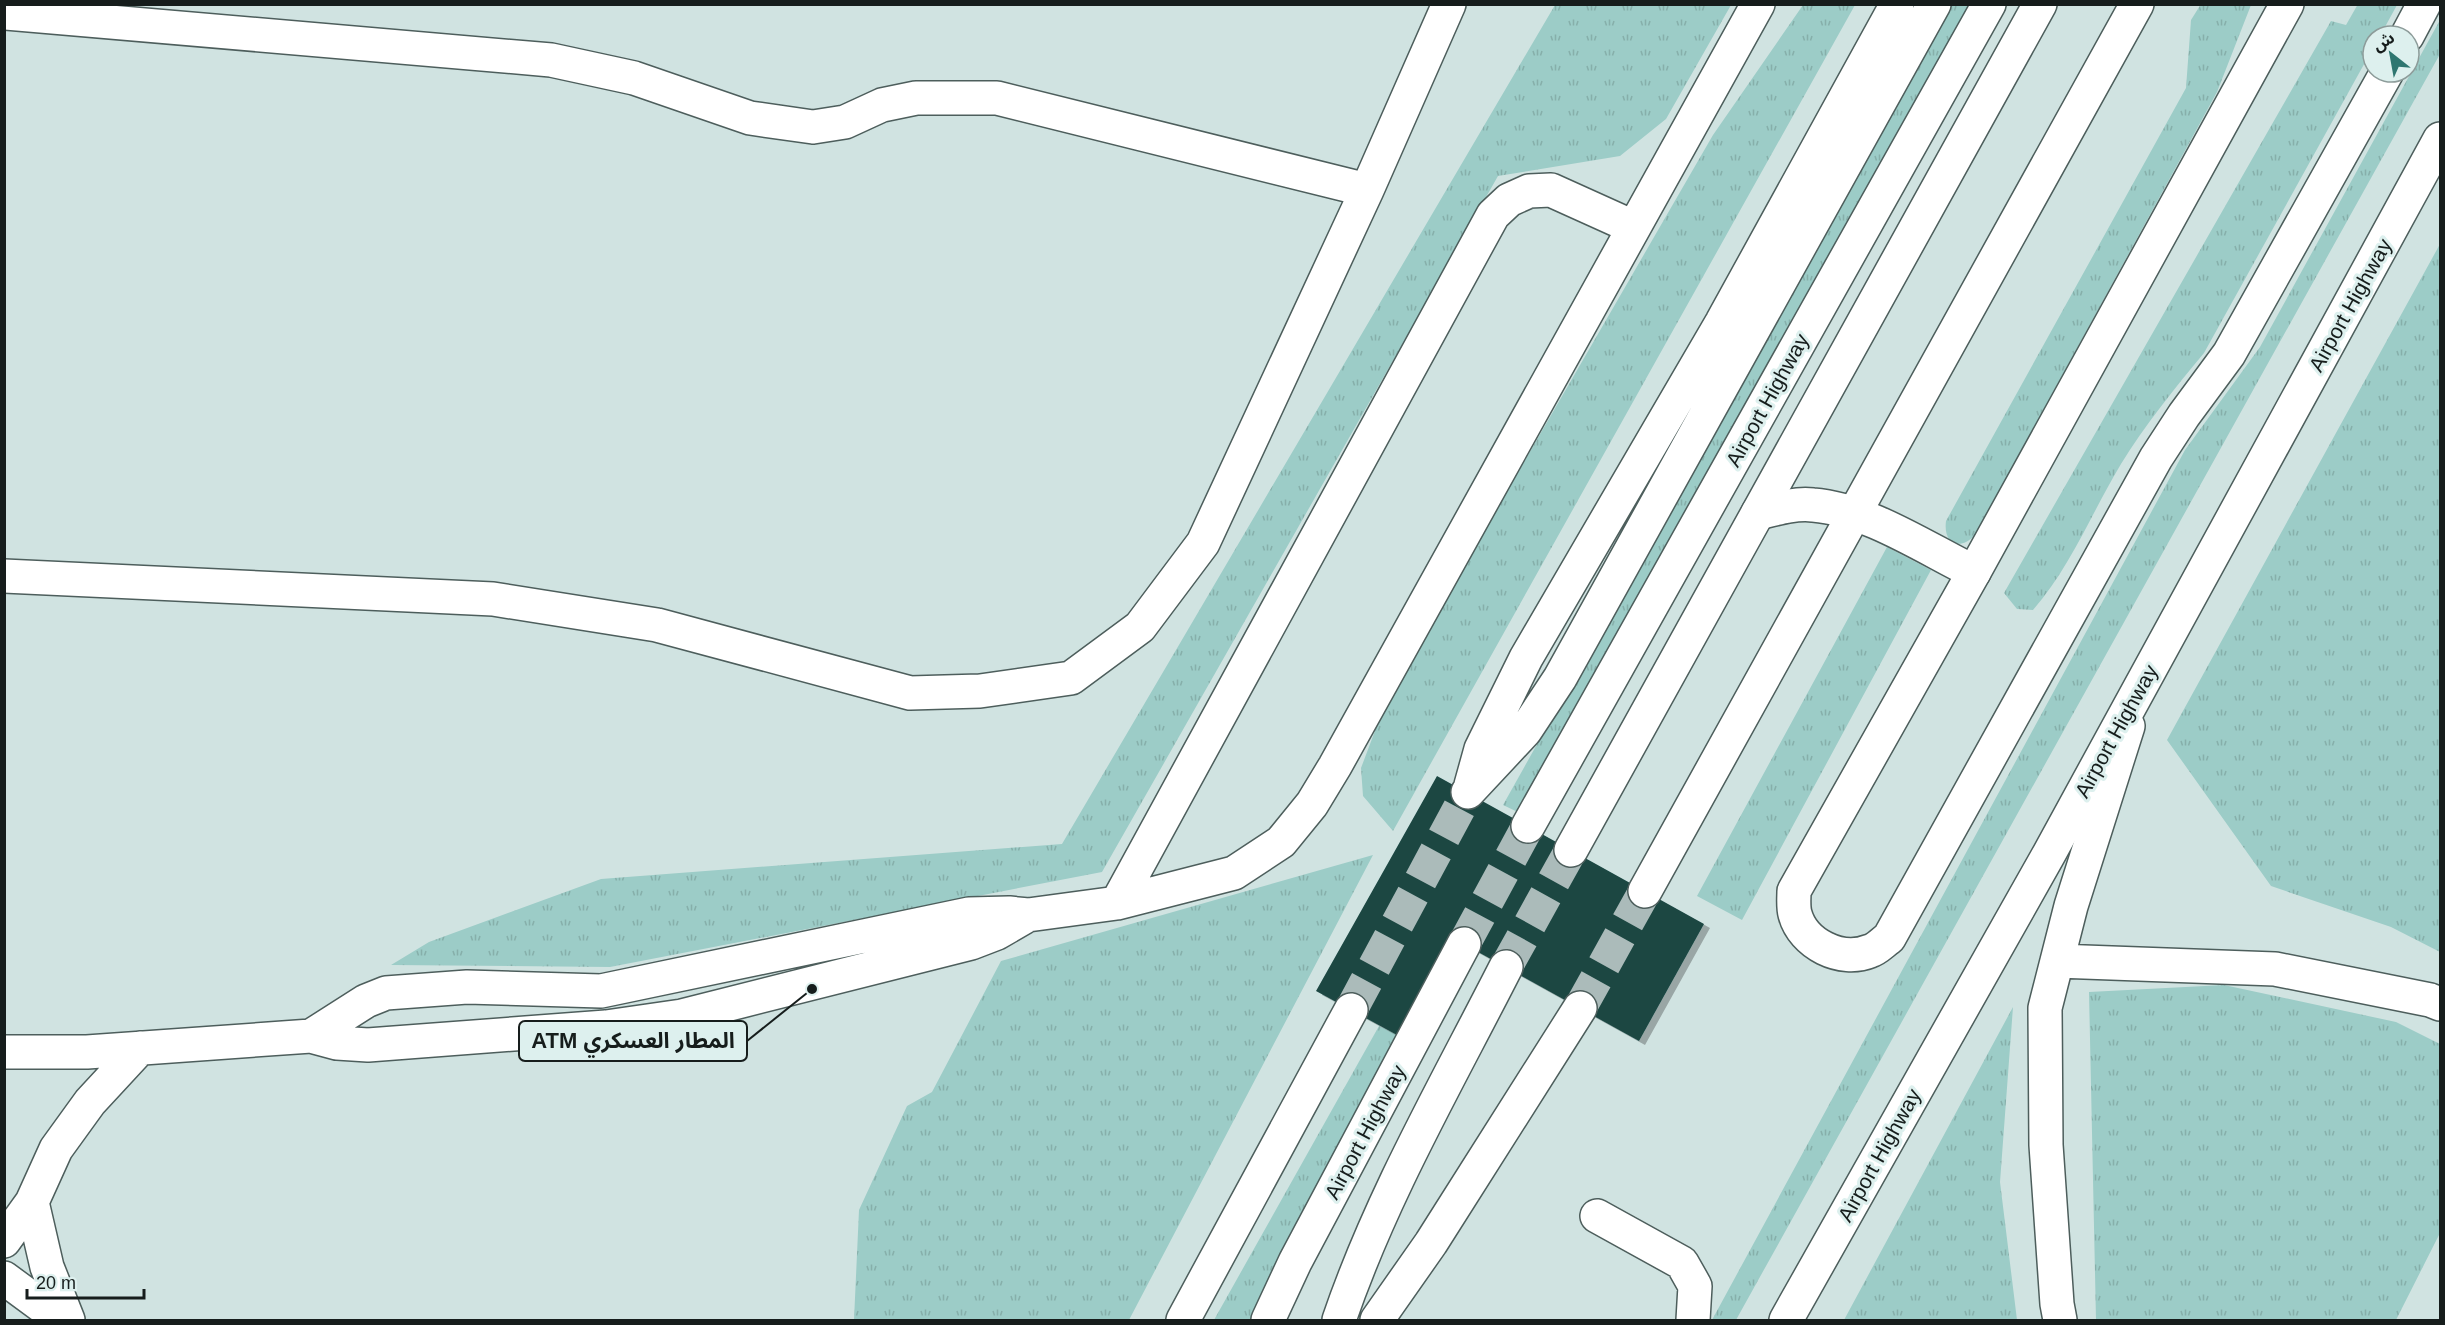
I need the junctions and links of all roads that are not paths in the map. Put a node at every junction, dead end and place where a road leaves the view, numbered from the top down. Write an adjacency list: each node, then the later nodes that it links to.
1 (1449, 4): 14 (main road)
2 (1758, 4): 15 (main road)
3 (1897, 4): 4 (main road)
4 (1934, 4)
5 (1989, 4): 21 (main road, Airport Highway)
6 (2040, 4): 17 (main road)
7 (2138, 4): 16 (main road)
8 (2287, 4): 18 (main road)
9 (2424, 4): 11 (main road)
10 (6, 16): 14 (main road)
11 (2413, 24)
12 (2380, 84): 18 (main road)
13 (2440, 139): 20 (main road, Airport Highway)
14 (1367, 190): 19 (main road)
15 (1633, 227): 24 (main road); 24 (main road)
16 (1855, 512): 17 (main road); 18 (main road); 23 (main road)
17 (1758, 513): 22 (main road)
18 (1974, 573)
19 (4, 576)
20 (2141, 687): 27 (main road); 48 (main road, Airport Highway)
21 (1528, 826)
22 (1571, 850)
23 (1645, 891)
24 (1117, 903): 25 (main road)
25 (1028, 915): 29 (main road); 34 (main road)
26 (1464, 944): 44 (main road, Airport Highway)
27 (2057, 961): 30 (main road); 49 (main road)
28 (1506, 967): 45 (main road)
29 (467, 987): 33 (main road); 34 (main road)
30 (2440, 1004)
31 (1580, 1008): 46 (main road)
32 (1351, 1010): 43 (main road)
33 (311, 1036): 34 (main road); 35 (main road)
34 (467, 1038)
35 (140, 1048): 36 (main road); 37 (main road)
36 (4, 1052)
37 (32, 1202): 39 (main road); 42 (main road)
38 (1597, 1216): 47 (main road)
39 (4, 1241)
40 (4, 1278): 41 (main road)
41 (61, 1320)
42 (68, 1320)
43 (1183, 1320)
44 (1268, 1320)
45 (1339, 1320)
46 (1377, 1320)
47 (1693, 1320)
48 (1786, 1320)
49 (2060, 1320)

